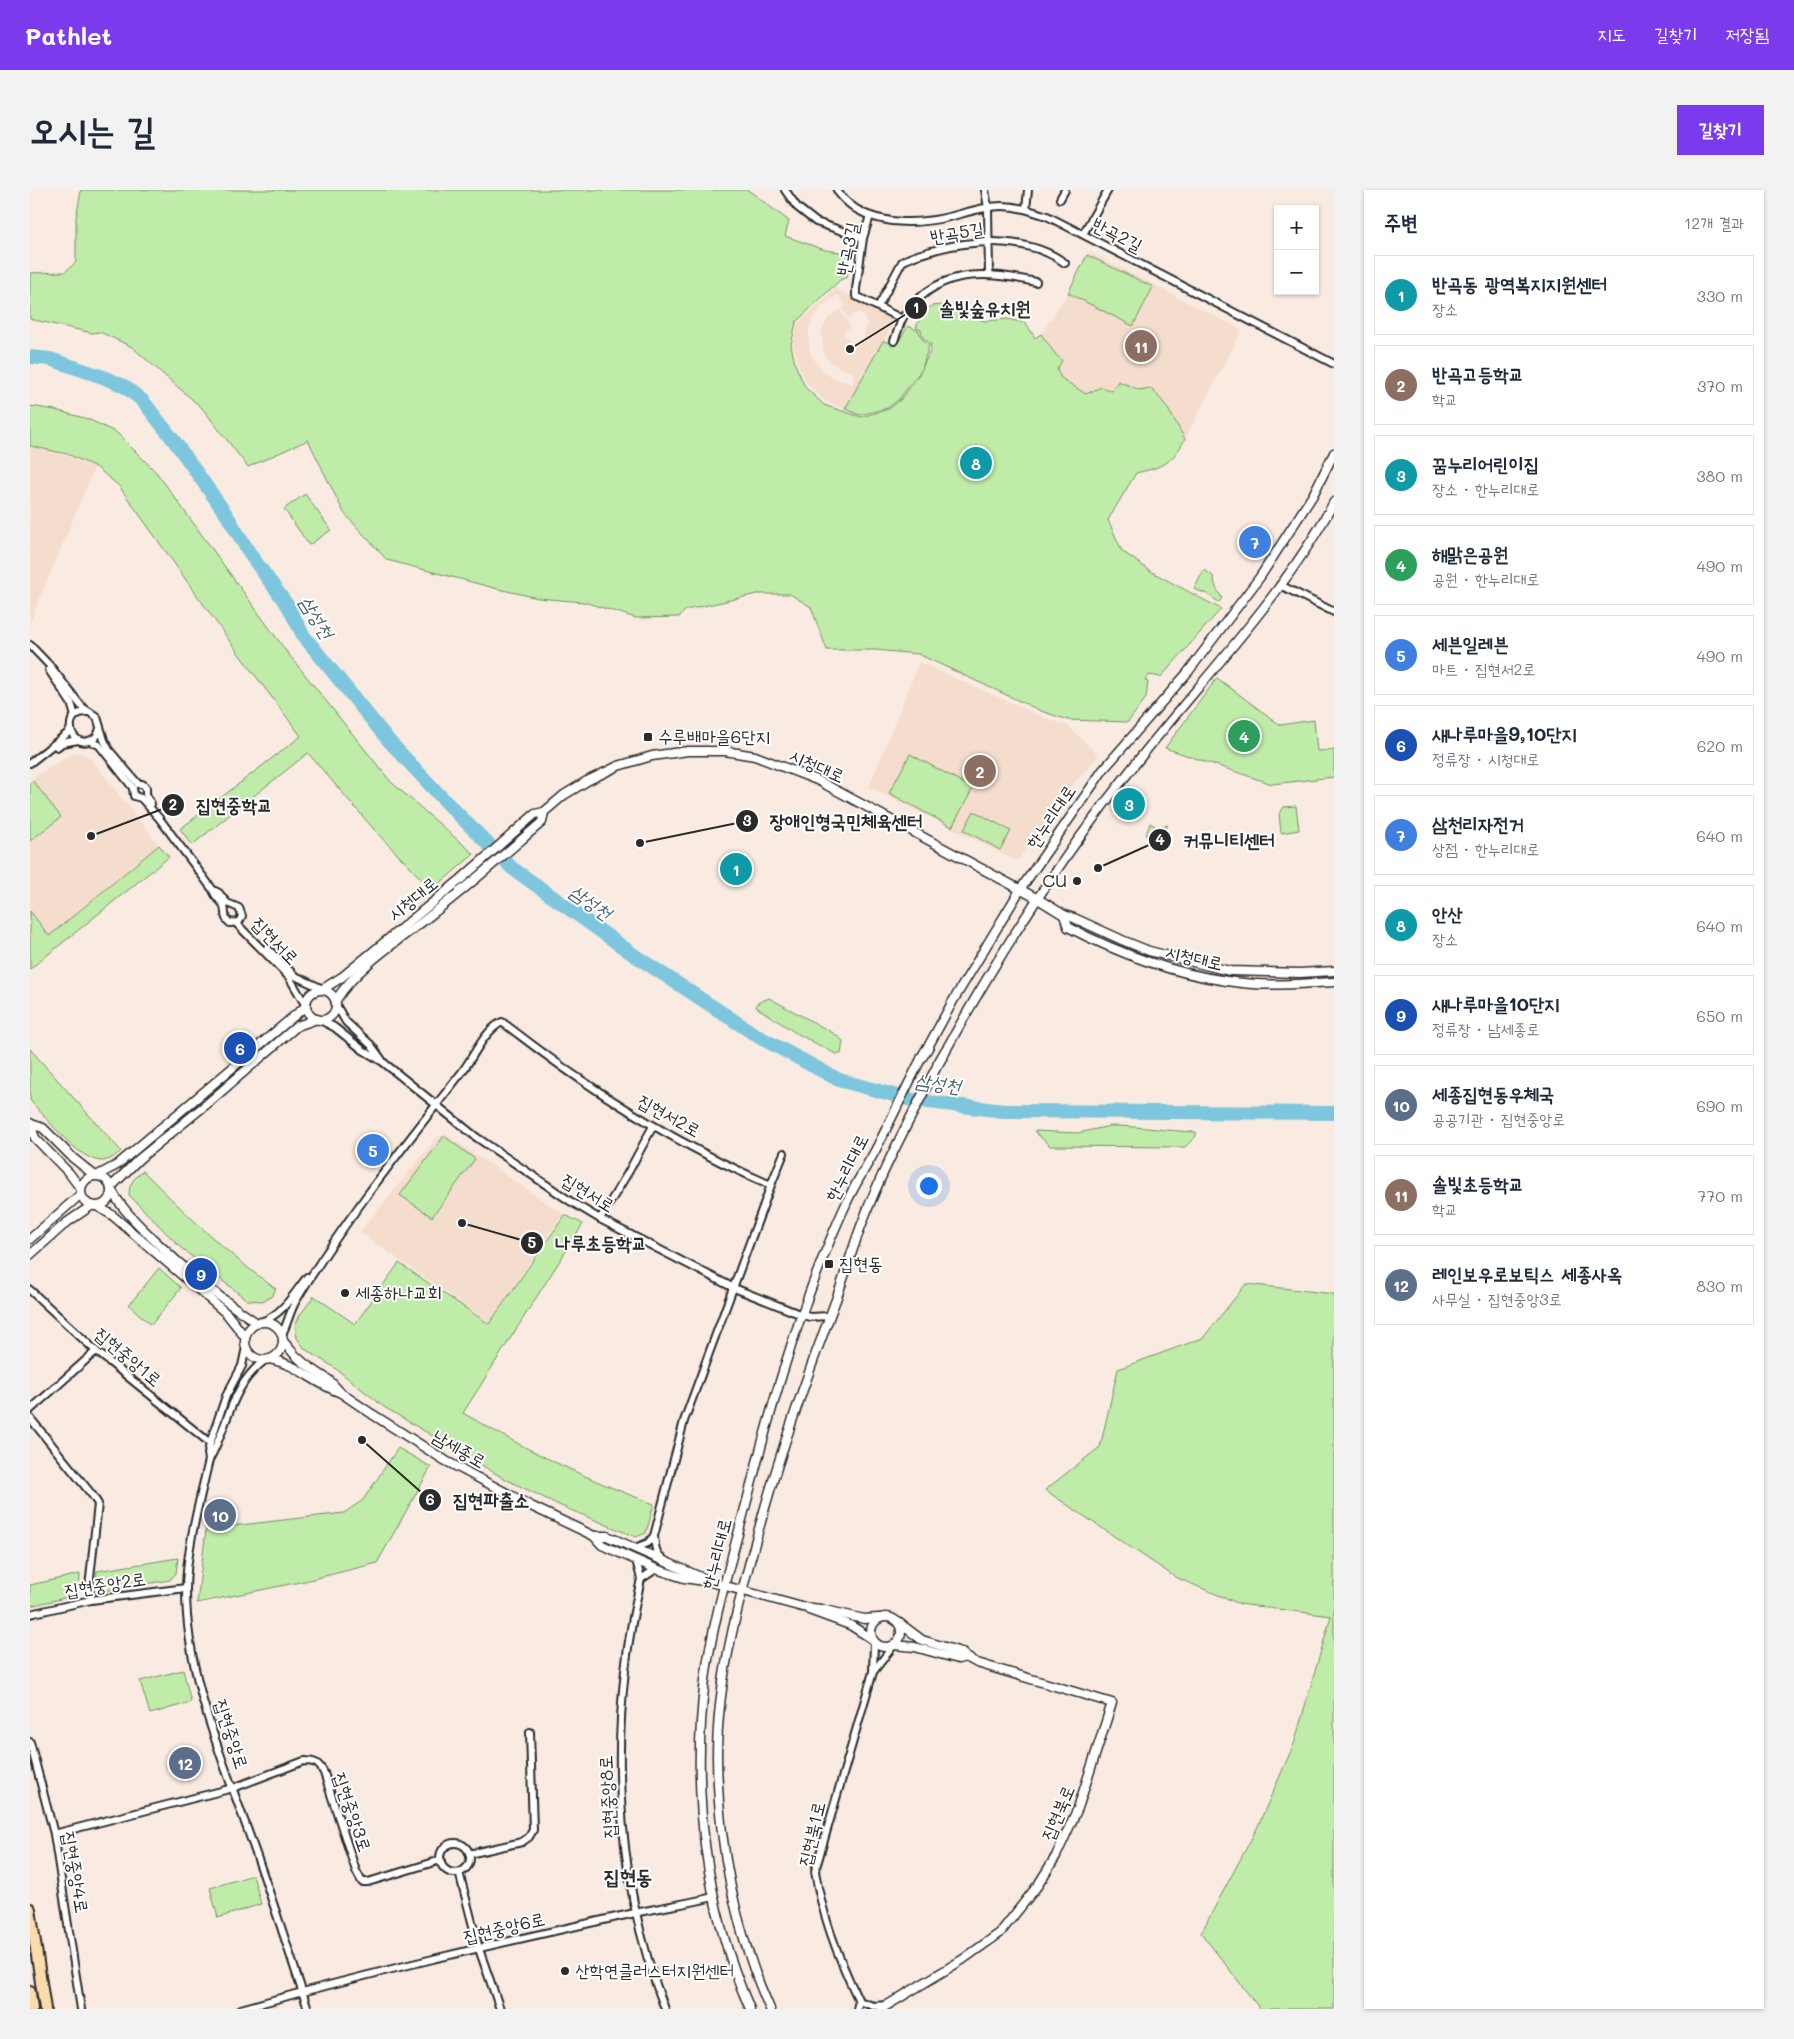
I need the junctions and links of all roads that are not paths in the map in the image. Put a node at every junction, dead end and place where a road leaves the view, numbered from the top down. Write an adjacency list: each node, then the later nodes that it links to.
1 (785, 190): 12 (street)
2 (837, 190): 10 (street, 반곡2길)
3 (985, 190): 8 (street)
4 (1028, 190): 9 (street)
5 (1065, 190): 7 (street)
6 (1108, 190): 11 (street)
7 (1060, 199)
8 (988, 208): 9 (street, 반곡2길); 10 (street, 반곡2길); 13 (street)
9 (1026, 209): 11 (street, 반곡2길)
10 (870, 216): 12 (street, 반곡3길)
11 (1083, 234): 20 (street, 반곡2길)
12 (863, 238): 17 (street, 반곡3길)
13 (988, 242): 14 (street, 반곡5길); 15 (street); 17 (street, 반곡5길)
14 (1065, 264)
15 (989, 274): 16 (street); 18 (street)
16 (1036, 282)
17 (878, 307): 18 (street, 반곡3길)
18 (902, 319): 19 (street)
19 (894, 341)
20 (1334, 364)
21 (1334, 453): 38 (street, 한누리대로)
22 (1334, 502): 23 (street, 한누리대로)
23 (1280, 585): 24 (street); 39 (street, 한누리대로)
24 (1334, 612)
25 (30, 645): 26 (street)
26 (44, 660): 27 (street); 28 (street)
27 (88, 712): 28 (street); 29 (street)
28 (75, 716): 30 (street)
29 (100, 726): 32 (street); 34 (street)
30 (71, 728): 31 (street); 33 (street)
31 (78, 740): 32 (street); 33 (street)
32 (90, 741): 34 (street)
33 (32, 762)
34 (135, 786): 35 (street); 35 (street)
35 (144, 796): 37 (street)
36 (544, 812): 38 (street, 시청대로); 46 (street, 시청대로); 47 (street, 시청대로)
37 (213, 890): 40 (street); 41 (street)
38 (1020, 890): 39 (street, 시청대로); 50 (street, 한누리대로)
39 (1038, 899): 42 (street, 시청대로); 51 (street, 한누리대로)
40 (231, 906): 41 (street); 43 (street)
41 (225, 911): 43 (street)
42 (1064, 915): 44 (street, 시청대로); 45 (street, 시청대로)
43 (238, 921): 46 (street, 집현서로); 48 (street, 집현서로)
44 (1334, 971)
45 (1334, 982)
46 (323, 989): 47 (street); 48 (street)
47 (336, 1002): 49 (street); 53 (street, 집현서로)
48 (306, 1006): 49 (street); 59 (street)
49 (318, 1020): 53 (street, 집현서로); 61 (street)
50 (928, 1047): 52 (main road, 한누리대로)
51 (946, 1050): 54 (main road, 한누리대로)
52 (922, 1057): 70 (street, 한누리대로)
53 (383, 1062): 55 (street, 집현서로)
54 (938, 1064): 71 (street, 한누리대로)
55 (436, 1106): 57 (street, 집현서2로); 64 (street, 집현서로); 67 (street, 집현서2로)
56 (31, 1124): 59 (street); 62 (street)
57 (653, 1126): 60 (street, 집현서2로); 64 (street)
58 (784, 1154): 60 (street)
59 (96, 1175): 61 (street); 62 (street)
60 (771, 1185): 68 (street)
61 (111, 1189): 63 (street); 72 (street)
62 (81, 1191): 63 (street); 65 (street)
63 (94, 1206): 66 (street); 73 (street)
64 (600, 1219): 68 (street, 집현서로)
65 (30, 1239)
66 (30, 1255)
67 (321, 1261): 72 (street, 집현서2로); 74 (street, 집현서2로)
68 (734, 1288): 70 (street, 집현서로); 84 (street)
69 (30, 1290): 76 (street, 집현중앙1로)
70 (802, 1315): 71 (street, 집현서로); 91 (street, 한누리대로)
71 (829, 1316): 93 (street, 한누리대로)
72 (259, 1323): 73 (street); 74 (street)
73 (245, 1337): 75 (street)
74 (282, 1338): 77 (street); 78 (street, 남세종로)
75 (246, 1347): 77 (street); 81 (street, 집현중앙로)
76 (96, 1351): 79 (street); 81 (street, 집현중앙1로)
77 (267, 1360): 78 (street, 남세종로); 82 (street, 집현중앙로)
78 (341, 1393): 83 (street, 남세종로)
79 (30, 1410)
80 (30, 1418): 94 (street)
81 (210, 1443): 82 (street, 집현중앙로)
82 (209, 1460): 92 (street, 집현중앙로)
83 (594, 1536): 85 (street, 남세종로); 86 (street, 남세종로)
84 (654, 1536): 85 (street); 87 (street)
85 (635, 1548): 87 (street, 남세종로)
86 (636, 1560): 88 (street, 남세종로); 89 (street)
87 (666, 1561): 90 (street, 남세종로)
88 (656, 1569): 89 (street); 90 (street, 남세종로)
89 (642, 1579): 112 (street, 집현중앙8로)
90 (711, 1582): 91 (street, 남세종로)
91 (725, 1586): 93 (street, 남세종로); 110 (street, 한누리대로)
92 (186, 1588): 94 (street, 집현중앙2로); 105 (street, 집현중앙로)
93 (742, 1592): 95 (street); 126 (street, 한누리대로)
94 (92, 1600): 96 (street, 집현중앙2로)
95 (802, 1607): 97 (street); 99 (street)
96 (30, 1614)
97 (879, 1618): 98 (street); 99 (street)
98 (898, 1622): 100 (street); 101 (street, 집현북로)
99 (873, 1641): 100 (street); 102 (street, 집현북1로)
100 (894, 1646): 101 (street, 집현북로); 102 (street, 집현북1로)
101 (966, 1657): 117 (street, 집현북로)
102 (873, 1672): 116 (street, 집현북1로)
103 (530, 1732): 107 (street)
104 (30, 1742): 106 (street, 집현중앙4로)
105 (233, 1788): 106 (street, 집현중앙3로); 108 (street, 집현중앙3로); 115 (street, 집현중앙로)
106 (54, 1834): 120 (street, 집현중앙4로)
107 (469, 1854): 108 (street); 109 (street)
108 (441, 1860): 109 (street)
109 (459, 1872): 113 (street)
110 (713, 1897): 112 (street, 집현중앙6로); 125 (street, 한누리대로)
111 (30, 1909): 119 (highway)
112 (637, 1912): 113 (street, 집현중앙6로); 124 (street, 집현중앙8로)
113 (480, 1949): 115 (street, 집현중앙6로); 123 (street)
114 (30, 1992): 118 (highway)
115 (302, 1992): 121 (street); 122 (street, 집현중앙로)
116 (859, 2001): 117 (street); 127 (street)
117 (884, 2007)
118 (32, 2009)
119 (45, 2009)
120 (81, 2009)
121 (242, 2009)
122 (308, 2009)
123 (500, 2009)
124 (665, 2009)
125 (750, 2009)
126 (770, 2009)
127 (857, 2009)

